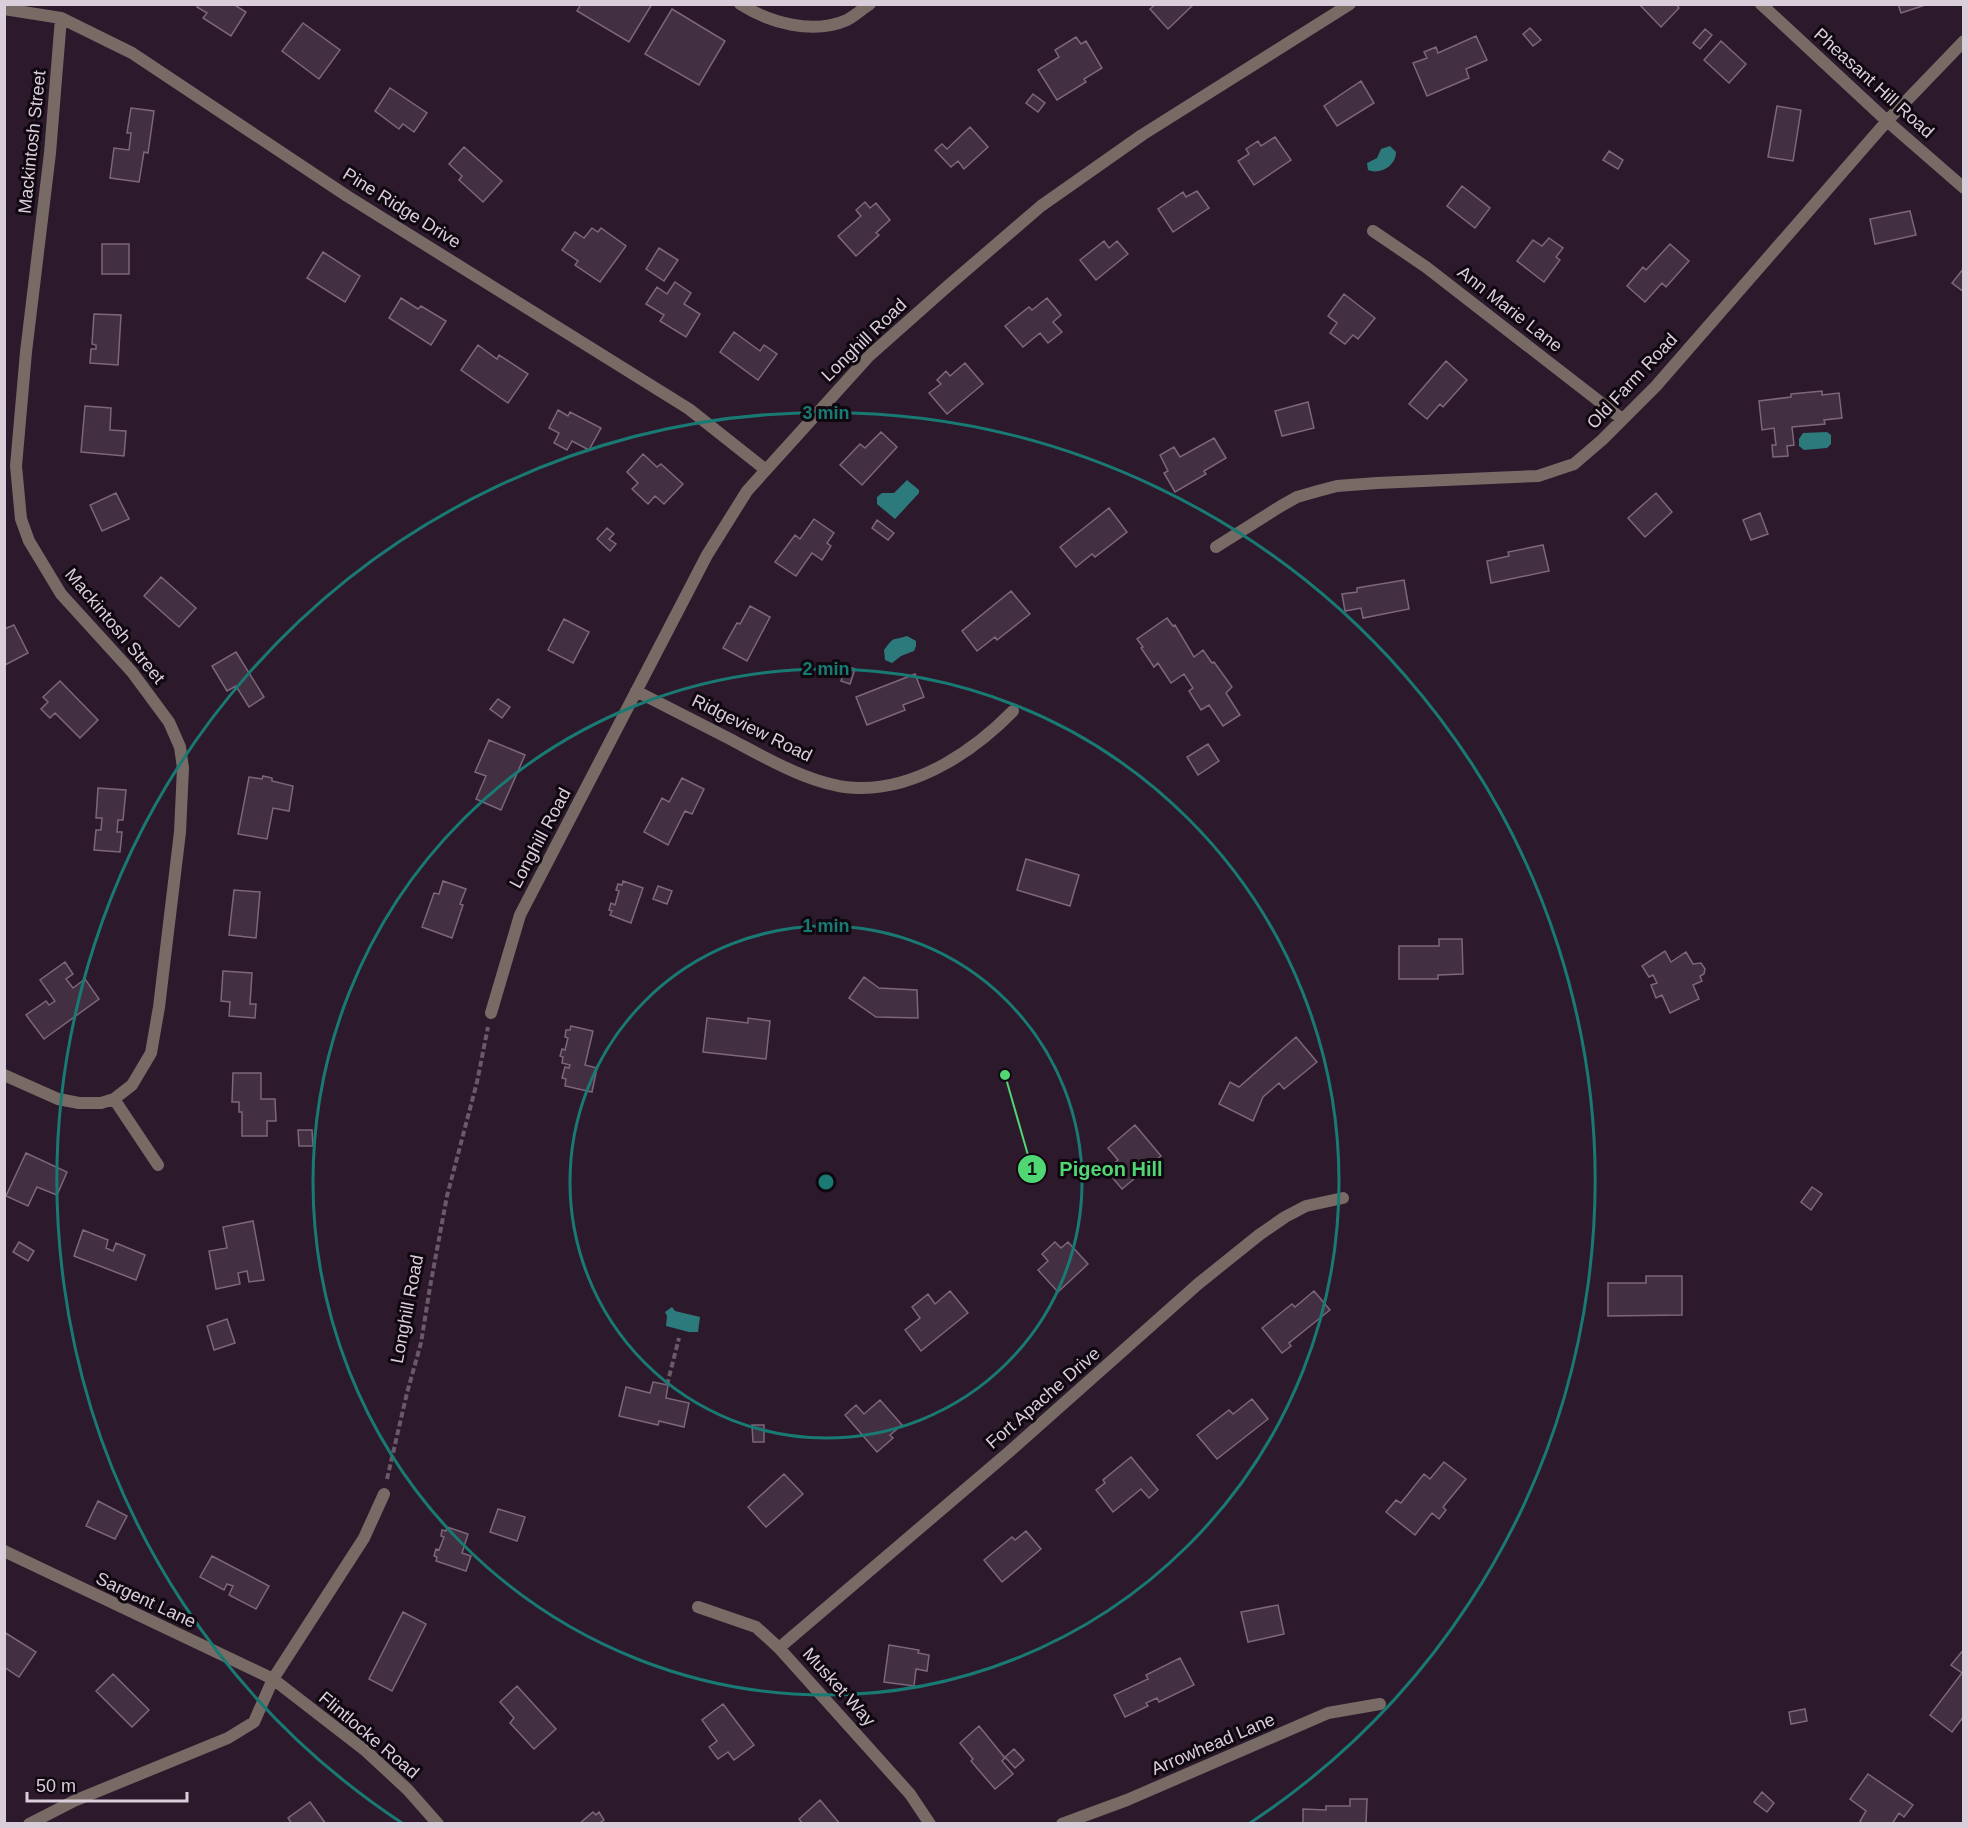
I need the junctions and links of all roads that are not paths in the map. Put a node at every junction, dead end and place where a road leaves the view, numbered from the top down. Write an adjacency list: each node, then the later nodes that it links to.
1 (740, 4): 2 (street)
2 (870, 4)
3 (1350, 4): 12 (street, Longhill Road)
4 (1761, 4): 8 (street, Pheasant Hill Road)
5 (4, 9): 6 (street, Pine Ridge Drive)
6 (61, 18): 12 (street, Pine Ridge Drive); 18 (street, Mackintosh Street)
7 (1964, 41): 8 (street, Old Farm Road)
8 (1887, 121): 9 (street, Pheasant Hill Road); 11 (street, Old Farm Road)
9 (1964, 188)
10 (1372, 231): 11 (street, Ann Marie Lane)
11 (1622, 419): 13 (street, Old Farm Road)
12 (766, 470): 14 (street, Longhill Road)
13 (1216, 547)
14 (636, 691): 15 (street, Ridgeview Road); 16 (street, Longhill Road)
15 (1013, 711)
16 (491, 1012)
17 (4, 1075): 18 (street)
18 (114, 1099): 19 (street)
19 (158, 1165)
20 (1343, 1198): 24 (street, Fort Apache Drive)
21 (384, 1494): 25 (street)
22 (4, 1551): 25 (street, Sargent Lane)
23 (698, 1607): 24 (street, Musket Way)
24 (779, 1648): 29 (street, Musket Way)
25 (273, 1679): 27 (street); 28 (street, Flintlocke Road)
26 (1380, 1704): 30 (street, Arrowhead Lane)
27 (29, 1824)
28 (438, 1824)
29 (930, 1824)
30 (1062, 1824)

